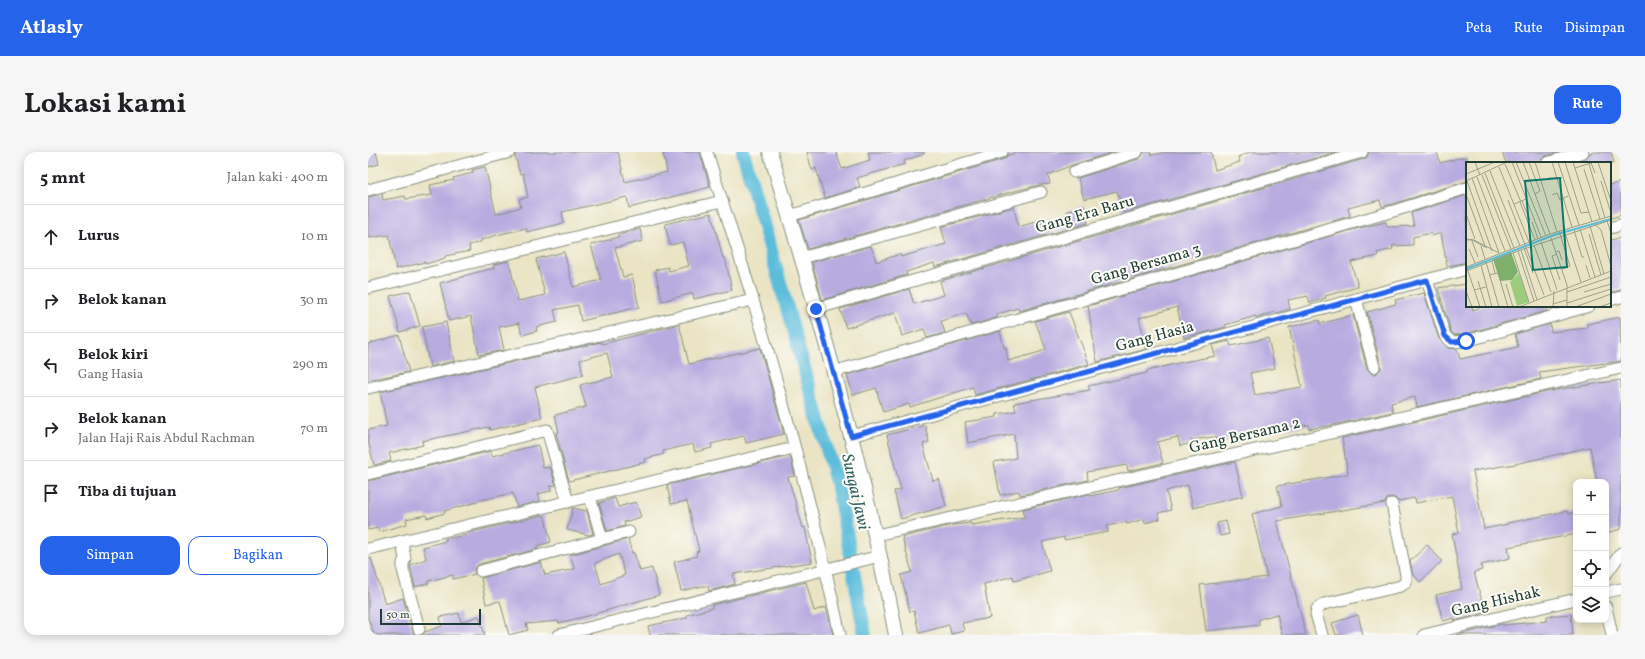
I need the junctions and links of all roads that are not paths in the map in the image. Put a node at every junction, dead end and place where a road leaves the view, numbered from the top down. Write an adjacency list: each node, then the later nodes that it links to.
1 (510, 152): 11 (street)
2 (708, 152): 13 (street)
3 (770, 152): 14 (street)
4 (1002, 152): 14 (street)
5 (1138, 152): 9 (street)
6 (1362, 152): 26 (street, Gang Era Baru)
7 (1583, 152): 8 (street)
8 (1550, 162)
9 (1074, 172)
10 (1466, 188): 29 (street, Gang Bersama 3)
11 (368, 190)
12 (1041, 192): 17 (street)
13 (722, 201): 20 (street); 23 (street)
14 (790, 216): 17 (street)
15 (1621, 224): 16 (street)
16 (1611, 228)
17 (801, 258): 26 (street)
18 (1466, 269): 19 (street, Gang Hasia)
19 (1427, 280): 22 (street, Gang Hasia); 25 (street)
20 (368, 288)
21 (1621, 297): 24 (street)
22 (1356, 299): 27 (street); 31 (street, Gang Hasia)
23 (753, 300): 30 (street); 32 (street)
24 (1611, 300)
25 (1585, 307)
26 (816, 309): 29 (street)
27 (1374, 367)
28 (1621, 368): 38 (street, Gang Bersama 2)
29 (833, 372): 31 (street)
30 (368, 388)
31 (851, 436): 38 (street)
32 (794, 448): 34 (street); 44 (street)
33 (368, 474): 35 (street)
34 (590, 497): 35 (street); 39 (street)
35 (568, 502): 40 (street)
36 (1392, 504): 55 (street)
37 (629, 532): 39 (street)
38 (876, 535): 43 (street)
39 (602, 539): 46 (street)
40 (402, 541): 41 (street); 51 (street)
41 (368, 549)
42 (1621, 553): 45 (street)
43 (875, 557): 44 (street); 54 (street)
44 (826, 570): 52 (street); 53 (street)
45 (1609, 570)
46 (481, 571)
47 (1621, 589): 48 (street)
48 (1609, 591)
49 (1573, 600): 56 (street, Gang Hishak)
50 (1609, 621): 57 (street)
51 (419, 629)
52 (559, 635)
53 (840, 635)
54 (896, 635)
55 (1322, 635)
56 (1424, 635)
57 (1612, 635)

